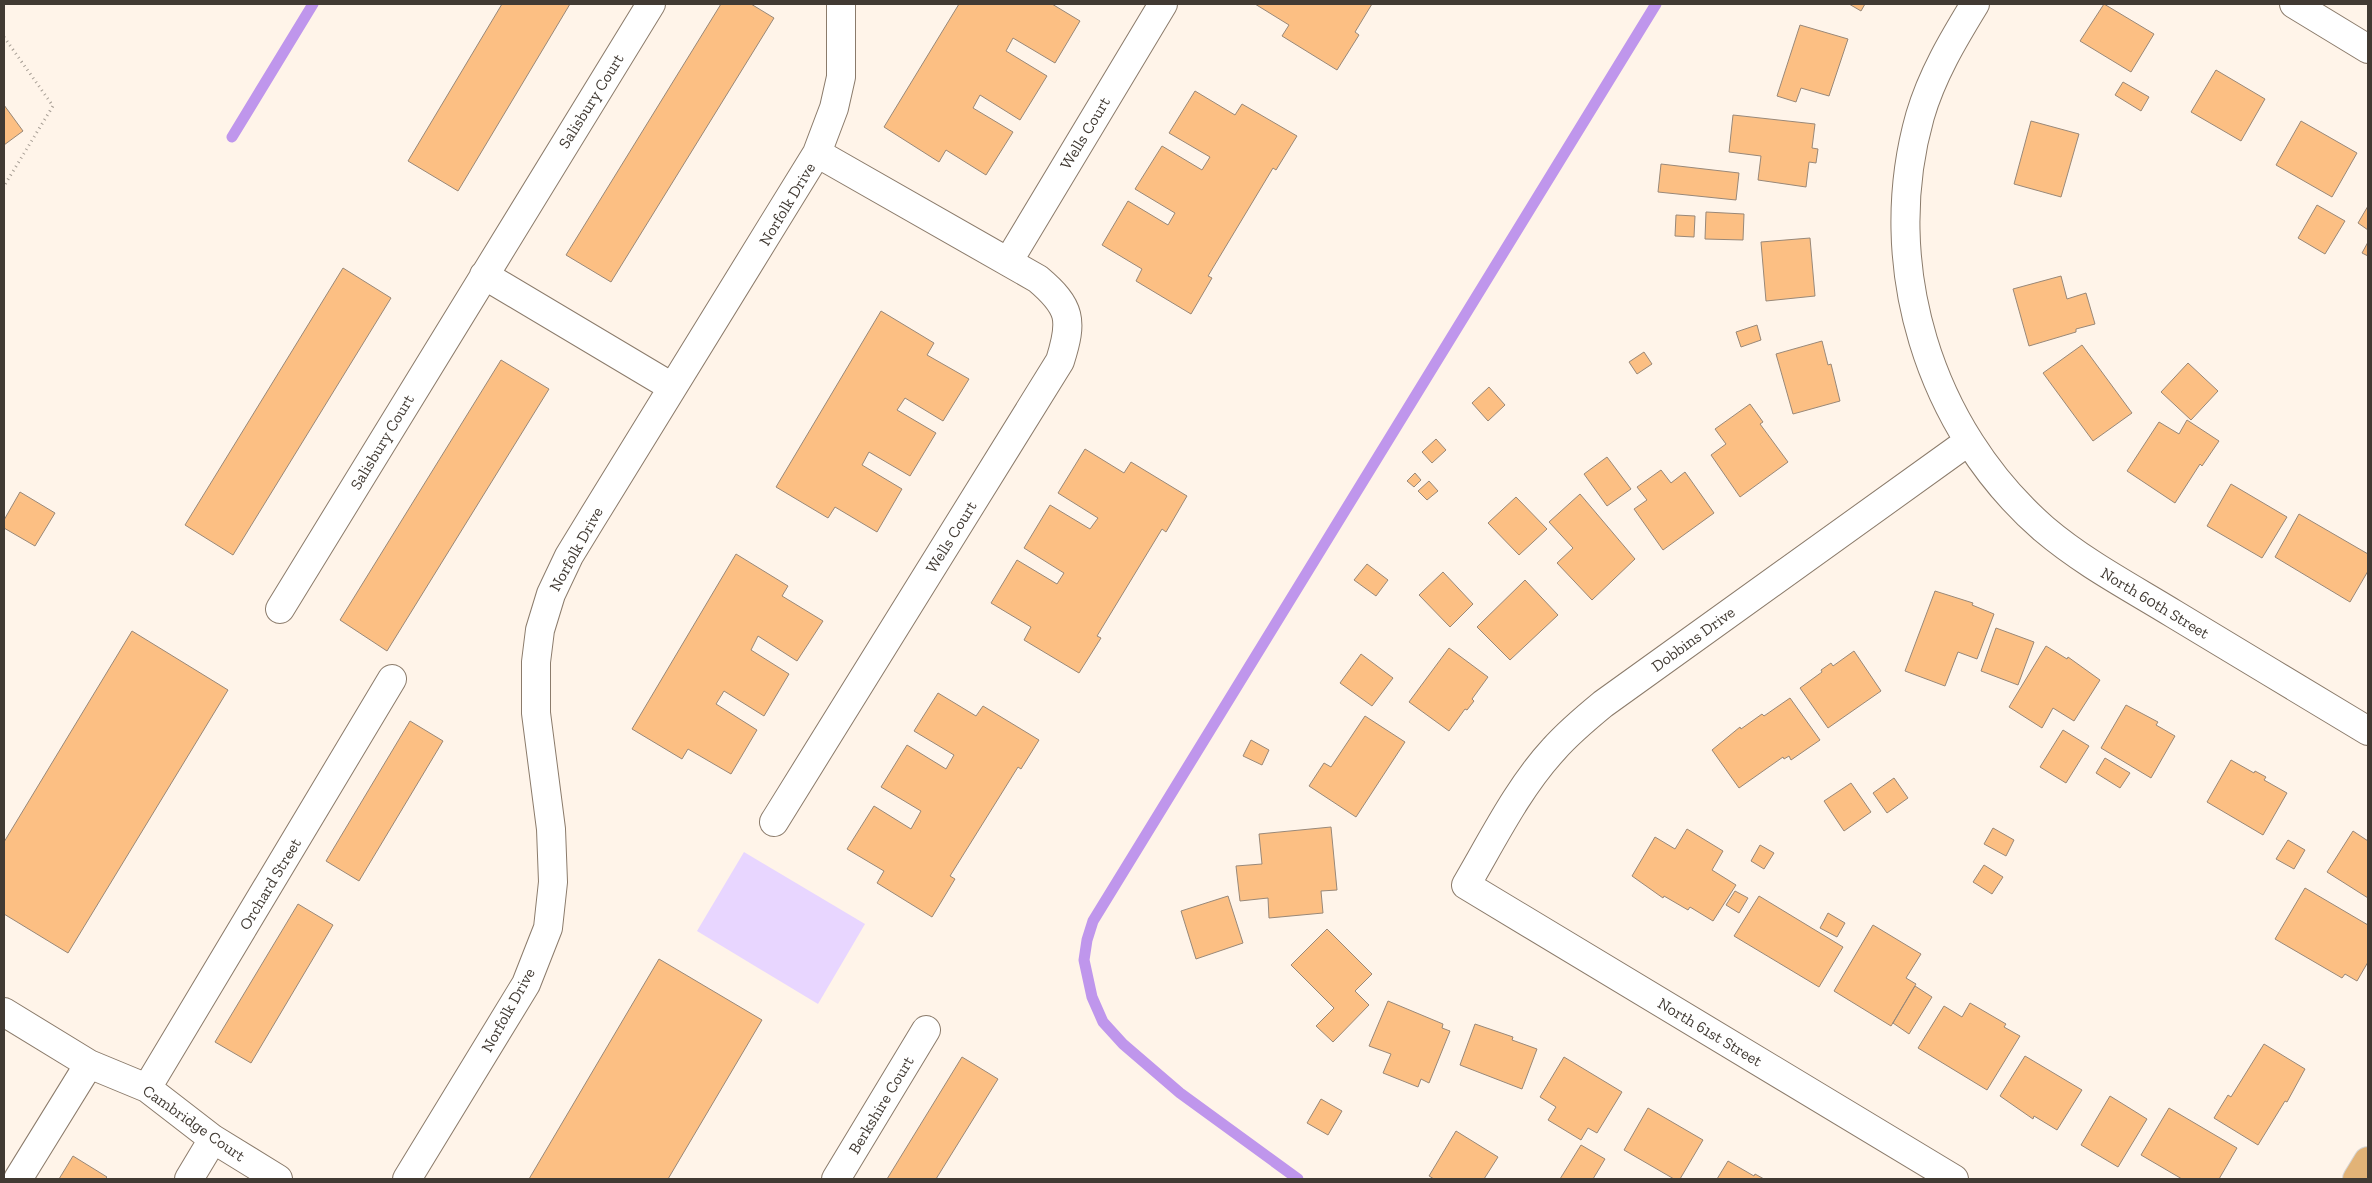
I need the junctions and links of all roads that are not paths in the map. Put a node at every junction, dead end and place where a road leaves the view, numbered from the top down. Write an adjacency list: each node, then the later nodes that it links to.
1 (651, 4): 9 (street, Salisbury Court)
2 (841, 4): 7 (street, Norfolk Drive)
3 (1162, 4): 8 (street, Wells Court)
4 (1975, 4): 11 (street, North 60th Street)
5 (2294, 4): 6 (street)
6 (2368, 49)
7 (818, 153): 8 (street, Wells Court); 10 (street, Norfolk Drive)
8 (1008, 262): 15 (street, Wells Court)
9 (484, 275): 10 (street); 12 (street, Salisbury Court)
10 (672, 388): 26 (street, Norfolk Drive)
11 (1969, 442): 14 (street, North 60th Street); 16 (street, Dobbins Drive)
12 (280, 610)
13 (392, 679): 20 (street, Orchard Street)
14 (2368, 731)
15 (774, 822)
16 (1466, 885): 28 (street, North 61st Street)
17 (4, 1012): 19 (street, Cambridge Court)
18 (926, 1030): 27 (street, Berkshire Court)
19 (89, 1064): 20 (street, Cambridge Court); 23 (street)
20 (147, 1088): 21 (street, Cambridge Court)
21 (213, 1139): 24 (street); 25 (street, Cambridge Court)
22 (2368, 1161): 29 (main road)
23 (18, 1179)
24 (189, 1179)
25 (277, 1179)
26 (406, 1179)
27 (836, 1179)
28 (1954, 1179)
29 (2357, 1179)

